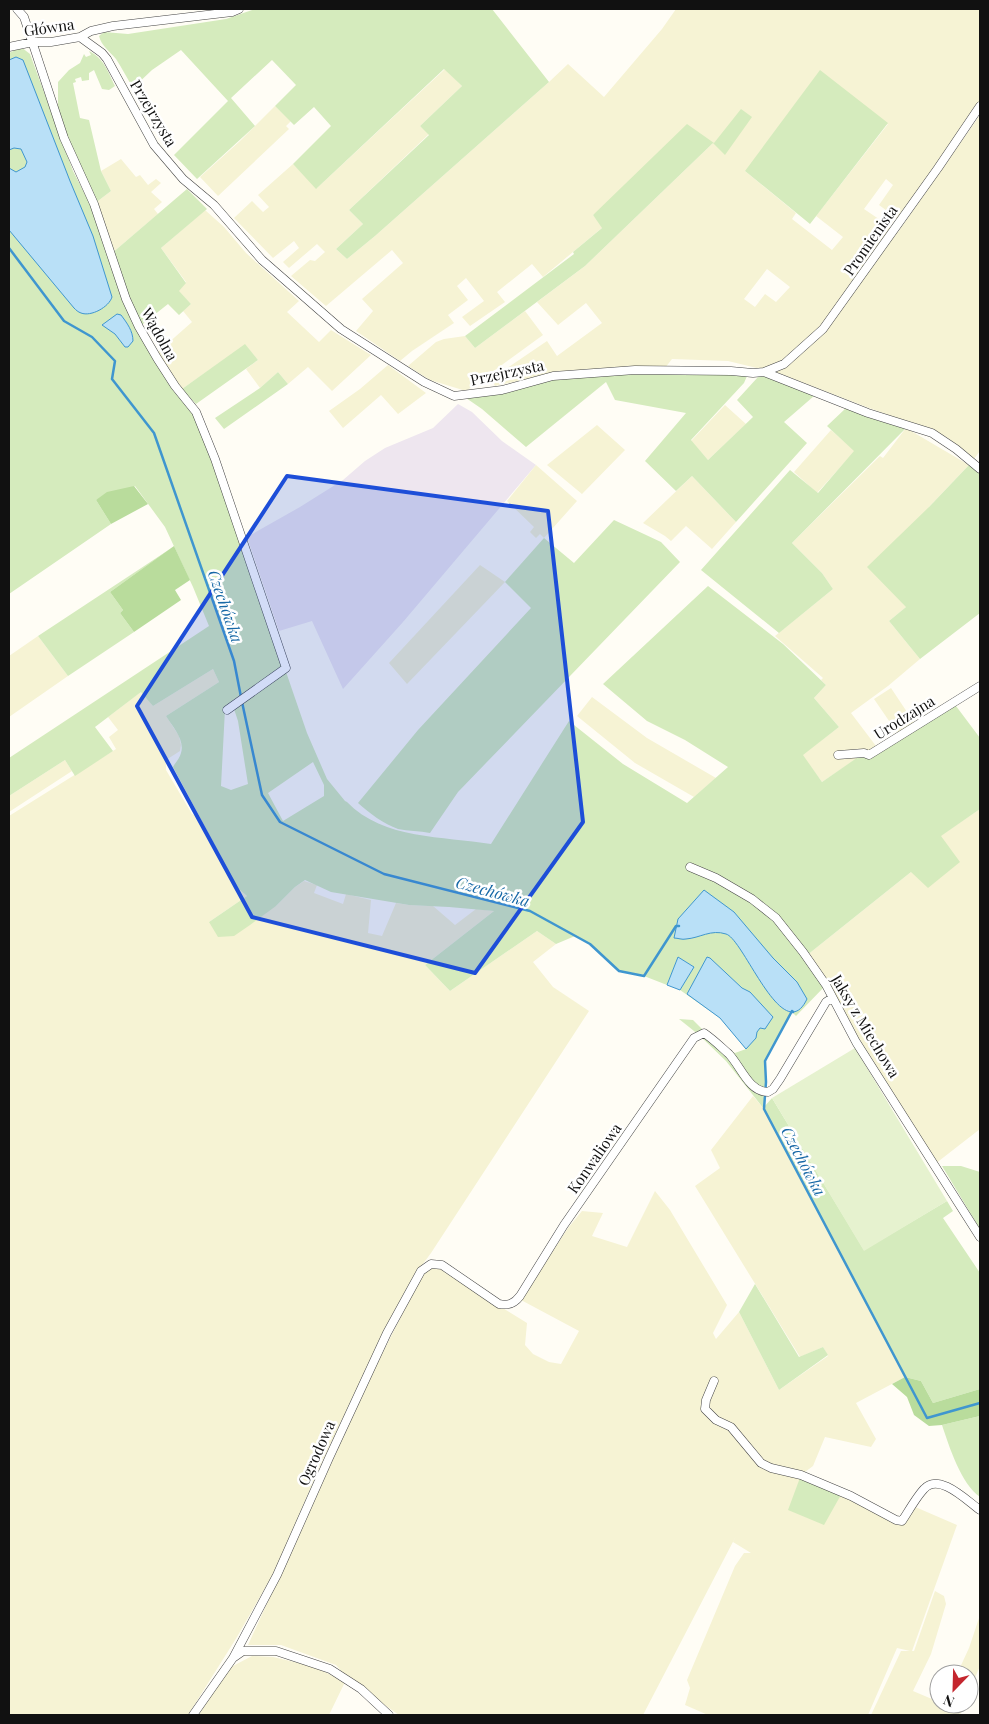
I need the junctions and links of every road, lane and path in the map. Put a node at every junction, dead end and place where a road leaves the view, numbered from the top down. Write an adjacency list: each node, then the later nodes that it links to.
1 (17, 9): 4 (street, Wądolna)
2 (239, 9): 3 (street, Główna)
3 (80, 37): 4 (street, Główna); 7 (street, Przejrzysta)
4 (33, 42): 5 (street, Główna); 10 (street, Wądolna)
5 (9, 48)
6 (980, 106): 7 (street, Promienista)
7 (764, 372): 8 (street, Przejrzysta)
8 (980, 469)
9 (980, 686): 11 (street, Urodzajna)
10 (227, 710)
11 (838, 755)
12 (690, 867): 13 (street, Jaksy z Miechowa)
13 (832, 998): 14 (street, Jaksy z Miechowa); 15 (street, Konwaliowa)
14 (980, 1237)
15 (430, 1264): 18 (street, Ogrodowa)
16 (714, 1381): 17 (street)
17 (980, 1510)
18 (233, 1658): 19 (street, Ogrodowa); 20 (street)
19 (193, 1715)
20 (389, 1715)

